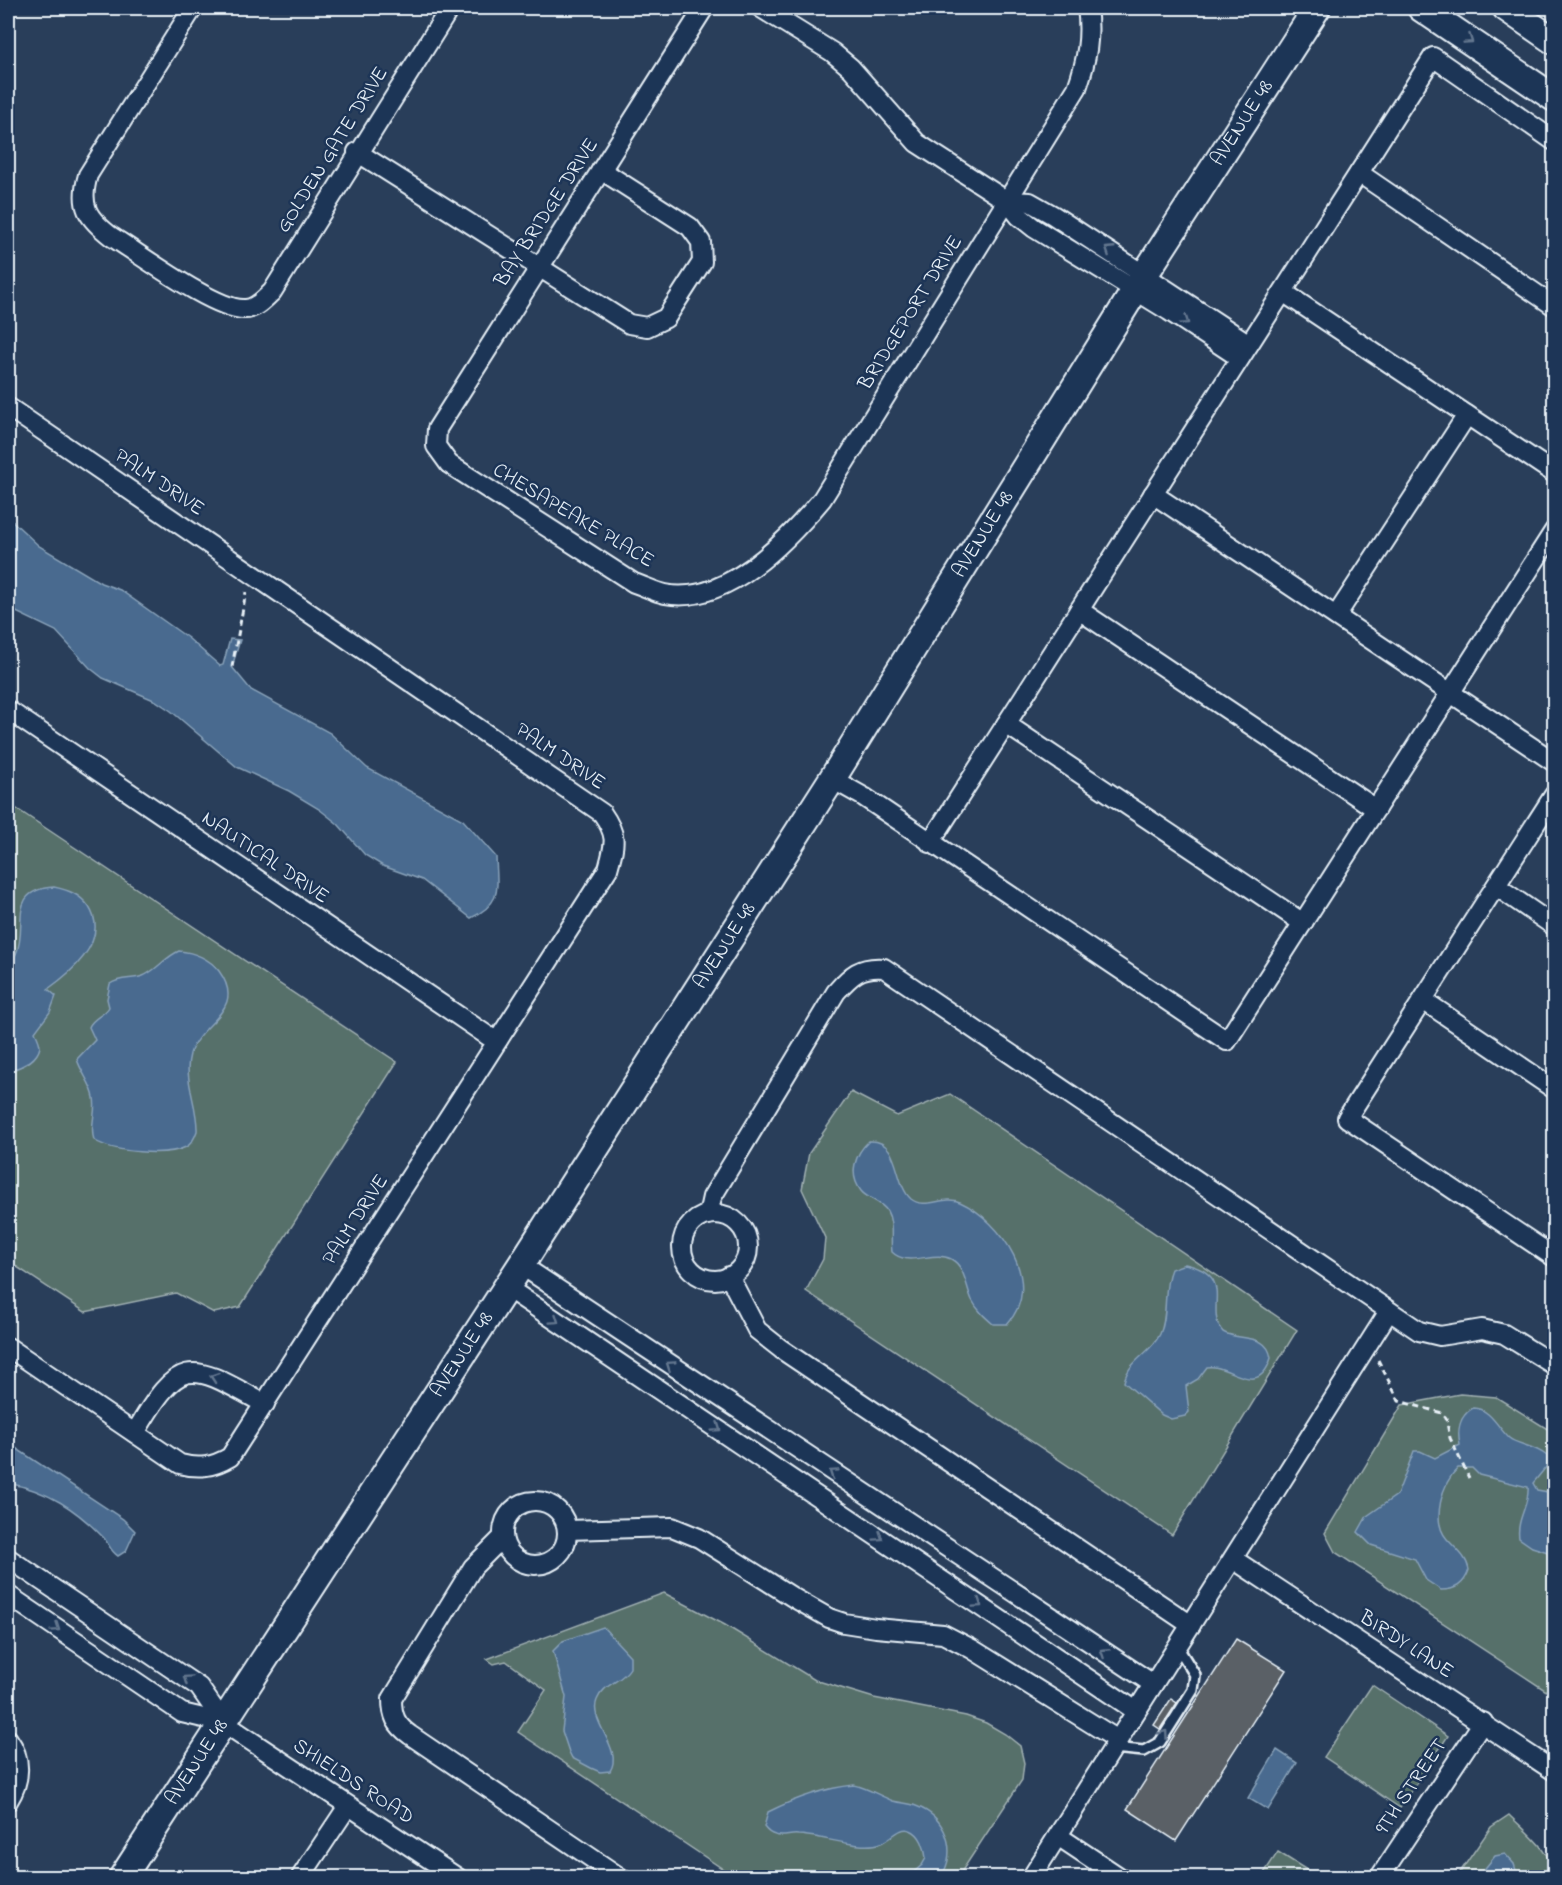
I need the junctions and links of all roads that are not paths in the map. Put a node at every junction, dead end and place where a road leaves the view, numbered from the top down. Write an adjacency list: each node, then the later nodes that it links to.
1 (193, 8): 12 (street, GOLDEN GATE DRIVE)
2 (450, 8): 12 (street, GOLDEN GATE DRIVE)
3 (704, 8): 13 (street, BAY BRIDGE DRIVE)
4 (760, 8): 15 (street)
5 (1087, 8): 15 (street, BRIDGEPORT DRIVE)
6 (1317, 8): 19 (main road, AVENUE 48)
7 (1421, 8): 10 (main road, one-way to 10)
8 (1506, 8): 9 (main road)
9 (1554, 41)
10 (1554, 98)
11 (1554, 141): 14 (street)
12 (357, 153): 18 (street)
13 (601, 170): 18 (street, BAY BRIDGE DRIVE); 18 (street)
14 (1359, 172): 20 (street); 21 (street)
15 (1007, 201): 16 (street); 17 (street); 29 (street, BRIDGEPORT DRIVE)
16 (1053, 214): 17 (street); 19 (street, one-way to 16)
17 (1042, 233): 19 (street)
18 (539, 267): 25 (street, BAY BRIDGE DRIVE)
19 (1146, 283): 22 (street); 22 (street, one-way to 22); 36 (main road, AVENUE 48)
20 (1283, 292): 22 (street); 24 (street)
21 (1554, 306)
22 (1244, 351): 27 (street)
23 (8, 407): 44 (street, PALM DRIVE)
24 (1467, 415): 26 (street); 31 (street)
25 (436, 446): 29 (street, CHESAPEAKE PLACE)
26 (1554, 474)
27 (1153, 494): 30 (street); 31 (street)
28 (1554, 531): 32 (street)
29 (701, 593)
30 (1079, 610): 34 (street); 38 (street)
31 (1336, 616): 32 (street)
32 (1451, 693): 35 (street); 38 (street)
33 (8, 711): 44 (street, NAUTICAL DRIVE)
34 (1006, 724): 39 (street); 41 (street)
35 (1554, 762)
36 (832, 778): 39 (street); 48 (main road, AVENUE 48)
37 (1554, 795): 40 (street)
38 (1376, 809): 41 (street)
39 (930, 843): 41 (street)
40 (1496, 886): 42 (street); 43 (street)
41 (1303, 923)
42 (1554, 926)
43 (1423, 1000): 45 (street); 47 (street)
44 (498, 1040): 54 (street, PALM DRIVE)
45 (1554, 1089)
46 (708, 1215): 49 (street); 49 (street); 51 (street)
47 (1554, 1257)
48 (521, 1265): 50 (main road, AVENUE 48); 63 (street, one-way to 48)
49 (729, 1276): 61 (street)
50 (506, 1287): 64 (street, one-way to 64); 66 (main road, AVENUE 48)
51 (1389, 1311): 53 (street); 59 (street)
52 (8, 1347): 55 (street, PALM DRIVE)
53 (1554, 1365)
54 (265, 1404): 55 (street, one-way to 55); 55 (street, PALM DRIVE)
55 (135, 1433)
56 (567, 1530): 57 (street); 57 (street); 68 (street)
57 (502, 1538): 76 (street)
58 (8, 1558): 66 (street, SHIELDS ROAD, one-way to 58)
59 (1233, 1559): 61 (street); 65 (street, BIRDY LANE)
60 (8, 1595): 66 (street, SHIELDS ROAD, one-way to 66)
61 (1191, 1624): 62 (street)
62 (1178, 1646): 63 (street); 68 (lane, one-way to 62)
63 (1153, 1684): 64 (street)
64 (1136, 1711): 68 (street)
65 (1483, 1722): 69 (street, BIRDY LANE); 79 (street, 9TH STREET)
66 (224, 1723): 71 (street, SHIELDS ROAD); 73 (main road, AVENUE 48)
67 (8, 1739): 70 (street)
68 (1115, 1744): 72 (street)
69 (1554, 1771)
70 (8, 1801)
71 (348, 1806): 74 (street); 75 (street, SHIELDS ROAD)
72 (1058, 1836): 77 (street); 78 (street)
73 (122, 1878)
74 (300, 1878)
75 (458, 1878)
76 (621, 1878)
77 (1031, 1878)
78 (1121, 1878)
79 (1379, 1878)

